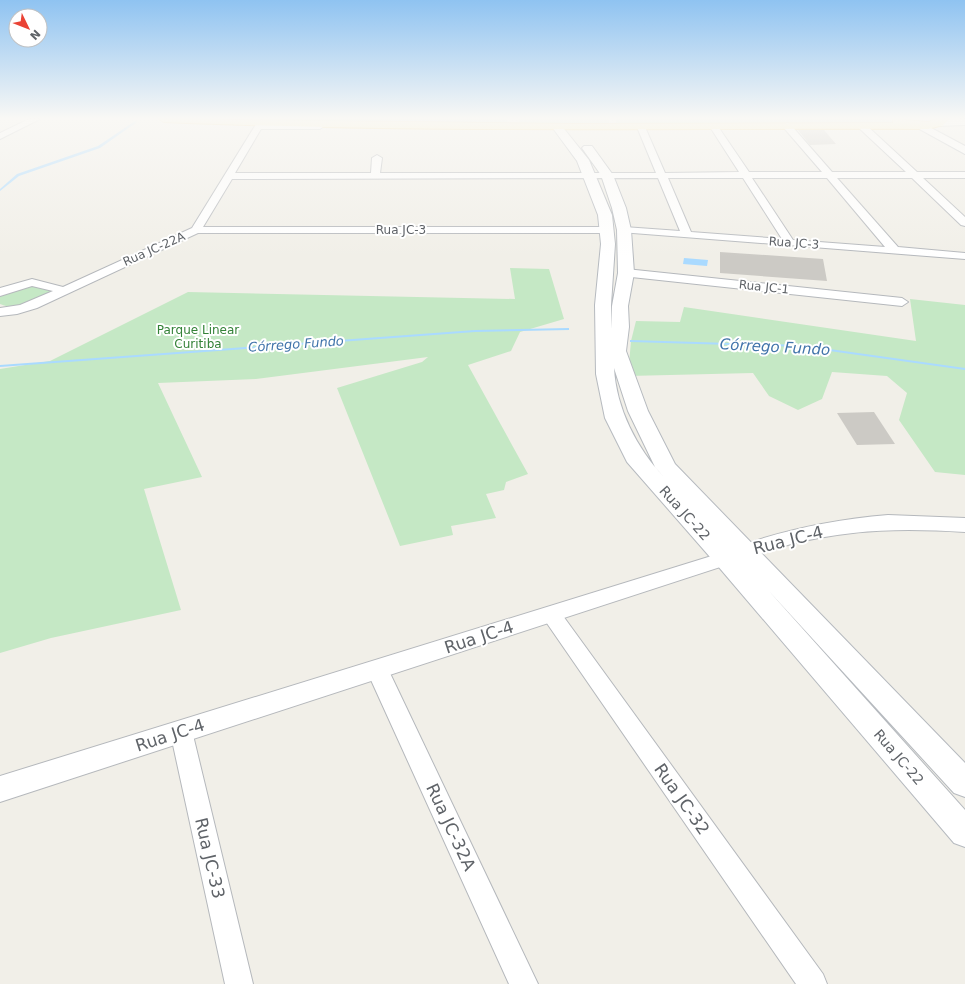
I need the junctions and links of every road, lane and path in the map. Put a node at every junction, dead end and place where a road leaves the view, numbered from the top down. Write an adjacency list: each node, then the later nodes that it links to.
1 (236, 165): 14 (street, Rua JC-22A)
2 (376, 165): 15 (street)
3 (588, 165): 8 (main road, Rua JC-22)
4 (658, 165): 9 (street)
5 (739, 165): 10 (street)
6 (820, 165): 11 (street)
7 (903, 165): 12 (street)
8 (598, 175): 9 (street); 15 (street); 18 (main road, Rua JC-22)
9 (662, 175): 10 (street); 19 (street)
10 (746, 175): 11 (street); 20 (street)
11 (829, 175): 12 (street); 21 (street)
12 (914, 175): 13 (street); 16 (street)
13 (965, 175)
14 (229, 176): 15 (street); 17 (street, Rua JC-22A)
15 (375, 176)
16 (965, 223)
17 (196, 230): 18 (street, Rua JC-3); 24 (street, Rua JC-22A)
18 (614, 230): 19 (street, Rua JC-3); 23 (main road, Rua JC-22); 27 (main road, Rua JC-22)
19 (687, 235): 20 (street, Rua JC-3)
20 (790, 243): 21 (street, Rua JC-3)
21 (895, 251): 22 (street, Rua JC-3)
22 (965, 256)
23 (626, 273): 26 (street, Rua JC-1); 27 (main road, Rua JC-22)
24 (64, 291): 25 (street); 28 (street, Rua JC-22A)
25 (0, 292)
26 (902, 302)
27 (612, 305): 30 (main road, Rua JC-22)
28 (0, 312)
29 (965, 525): 30 (street, Rua JC-4)
30 (736, 554): 31 (street, Rua JC-4); 34 (main road, Rua JC-22); 36 (main road, Rua JC-22)
31 (551, 614): 32 (street, Rua JC-4); 39 (street, Rua JC-32)
32 (377, 669): 33 (street, Rua JC-4); 38 (street, Rua JC-32A)
33 (180, 731): 35 (street, Rua JC-4); 37 (street, Rua JC-33)
34 (965, 784)
35 (0, 789)
36 (965, 833)
37 (239, 984)
38 (524, 984)
39 (812, 984)

